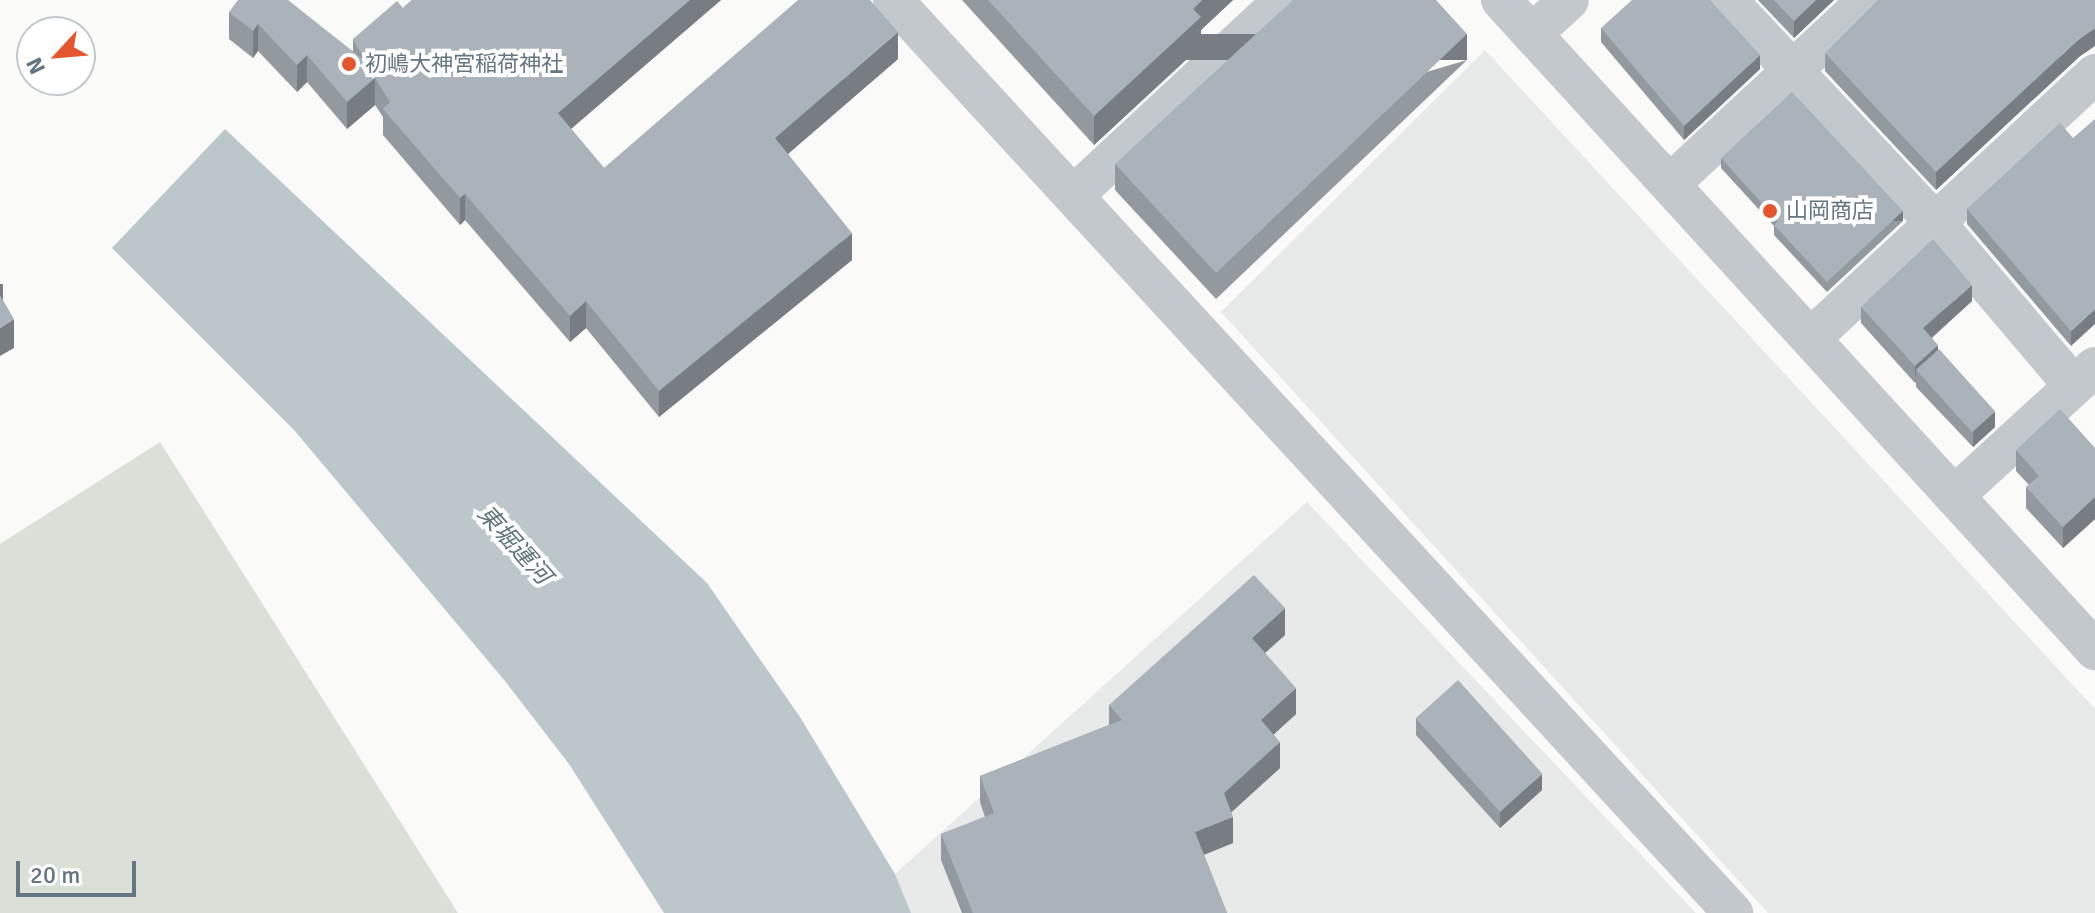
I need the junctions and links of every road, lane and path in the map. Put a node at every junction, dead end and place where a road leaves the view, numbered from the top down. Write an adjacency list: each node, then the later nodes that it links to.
1 (893, 0): 11 (street)
2 (1284, 0): 11 (street)
3 (1501, 0): 7 (street)
4 (1569, 0): 7 (street)
5 (1727, 0): 8 (street)
6 (1868, 0): 8 (street)
7 (1532, 34): 10 (street)
8 (1793, 69): 10 (street); 12 (street)
9 (2095, 74): 12 (street)
10 (1670, 184): 13 (street)
11 (1074, 195): 17 (street)
12 (1934, 221): 13 (street); 14 (street)
13 (1811, 338): 15 (street)
14 (2084, 376): 15 (street)
15 (1954, 496): 16 (street)
16 (2095, 650)
17 (1733, 913)

